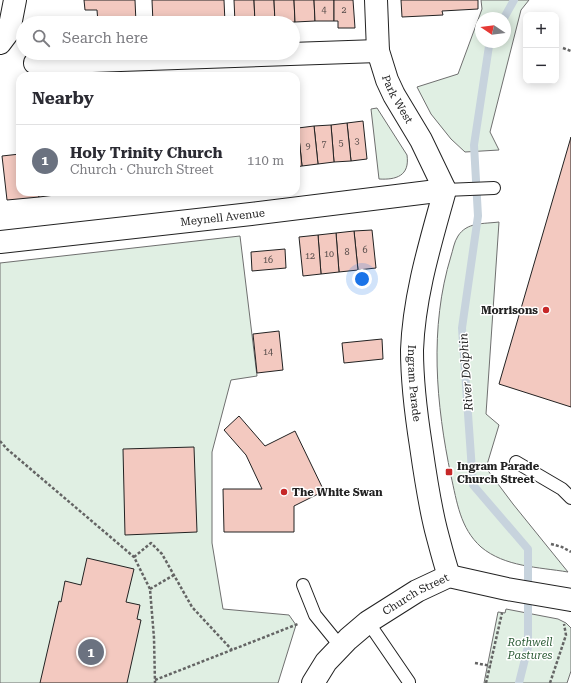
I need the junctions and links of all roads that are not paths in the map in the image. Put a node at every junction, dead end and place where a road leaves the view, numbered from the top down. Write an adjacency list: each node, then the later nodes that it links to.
1 (15, 0): 3 (street)
2 (376, 0): 4 (street, Park West)
3 (0, 43)
4 (378, 51): 5 (street); 9 (street, Park West)
5 (300, 52)
6 (50, 60): 7 (street)
7 (35, 63)
8 (494, 188): 9 (lane)
9 (445, 190): 10 (street, Meynell Avenue); 13 (street, Ingram Parade)
10 (0, 242)
11 (516, 462): 12 (lane)
12 (571, 498)
13 (449, 576): 15 (street, Church Street); 16 (street, Church Street)
14 (303, 585): 17 (lane)
15 (565, 598)
16 (368, 622): 17 (street, Church Street); 18 (lane)
17 (341, 647): 19 (street, Church Street)
18 (409, 682)
19 (313, 683)

